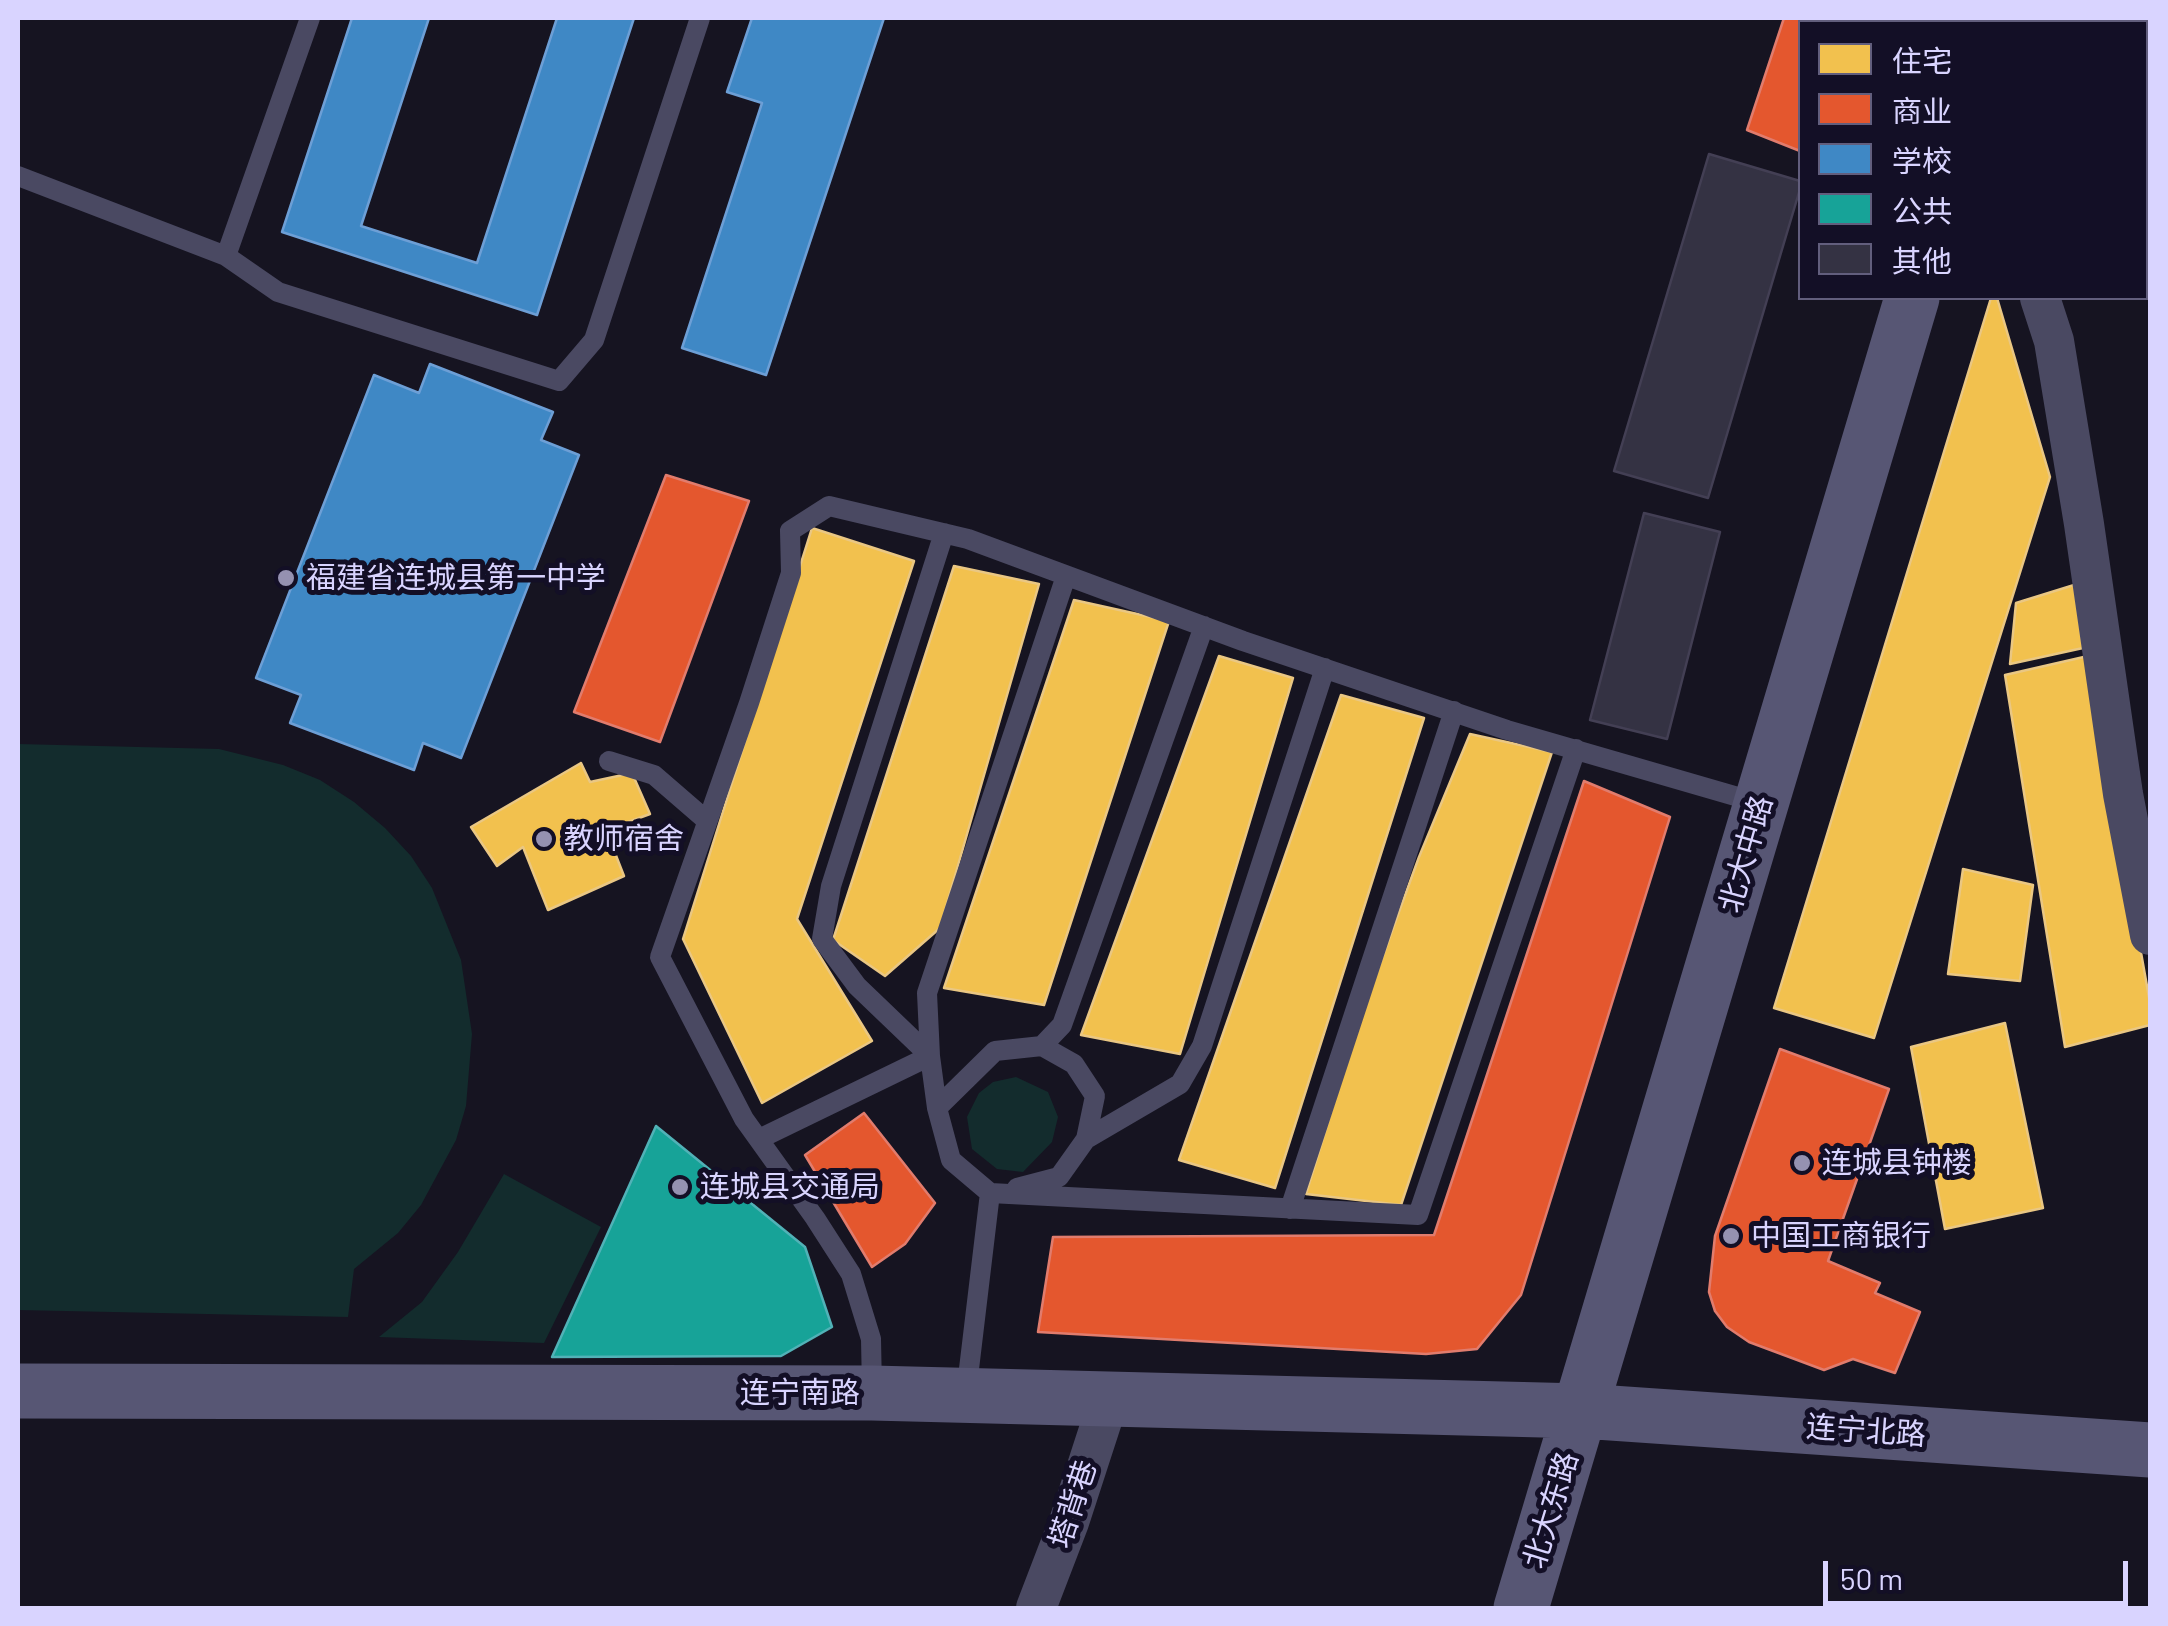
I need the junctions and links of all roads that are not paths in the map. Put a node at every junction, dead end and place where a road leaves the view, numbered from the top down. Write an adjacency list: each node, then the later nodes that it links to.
1 (310, 18): 4 (lane)
2 (700, 18): 4 (lane)
3 (18, 176): 4 (lane)
4 (226, 256)
5 (1911, 300): 14 (street, 北大中路)
6 (2041, 300): 16 (street)
7 (944, 534): 8 (lane); 15 (lane); 18 (lane)
8 (1066, 576): 9 (lane); 18 (lane)
9 (1204, 626): 10 (lane); 17 (lane)
10 (1324, 668): 11 (lane); 21 (lane)
11 (1454, 711): 12 (lane); 23 (lane)
12 (1576, 749): 14 (lane); 23 (lane)
13 (608, 762): 15 (lane)
14 (1761, 804): 28 (street, 北大中路)
15 (706, 820): 20 (lane)
16 (2150, 935)
17 (1042, 1046): 19 (lane); 21 (lane)
18 (930, 1056): 19 (lane); 20 (lane)
19 (937, 1108): 22 (lane)
20 (759, 1139): 25 (lane)
21 (1086, 1139): 22 (lane)
22 (990, 1193): 23 (lane); 26 (lane)
23 (1290, 1208)
24 (18, 1391): 25 (street, 连宁南路)
25 (872, 1393): 26 (street, 连宁南路)
26 (966, 1396): 27 (street, 连宁南路)
27 (1109, 1399): 28 (street, 连宁南路); 30 (street, 塔背巷)
28 (1582, 1410): 29 (street, 连宁北路); 31 (street, 北大东路)
29 (2150, 1450)
30 (1036, 1608)
31 (1521, 1608)

